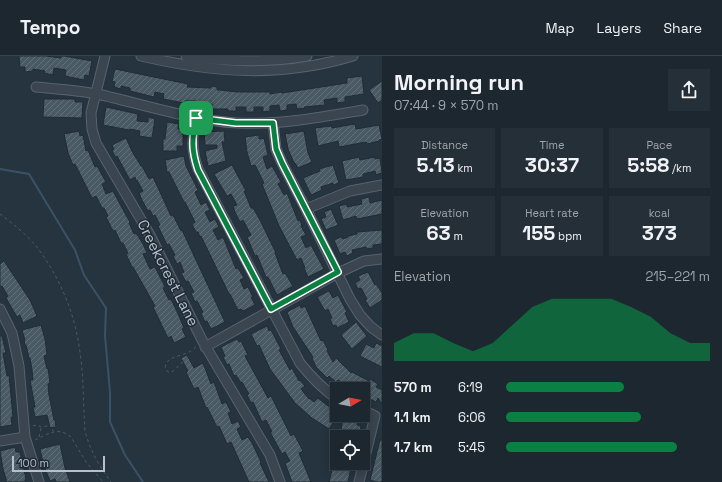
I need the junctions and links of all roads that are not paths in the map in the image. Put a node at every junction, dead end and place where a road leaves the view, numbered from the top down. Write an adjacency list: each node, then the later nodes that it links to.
1 (105, 56): 7 (street, Creekcrest Lane)
2 (141, 56): 5 (street)
3 (186, 56): 4 (street)
4 (307, 56)
5 (353, 56)
6 (36, 87): 7 (street)
7 (95, 94): 9 (street); 18 (street, Creekcrest Lane)
8 (364, 110): 10 (street)
9 (196, 118): 10 (street); 15 (street)
10 (273, 123): 12 (street)
11 (382, 185): 12 (street)
12 (306, 209): 14 (street)
13 (382, 259): 14 (street)
14 (338, 272): 15 (street); 17 (street)
15 (271, 309): 18 (street); 19 (street)
16 (0, 310): 21 (street)
17 (382, 335)
18 (204, 344): 24 (street, Creekcrest Lane)
19 (330, 394)
20 (370, 414): 25 (street)
21 (25, 436): 22 (street); 23 (street)
22 (0, 442)
23 (39, 482)
24 (280, 482)
25 (359, 482)

